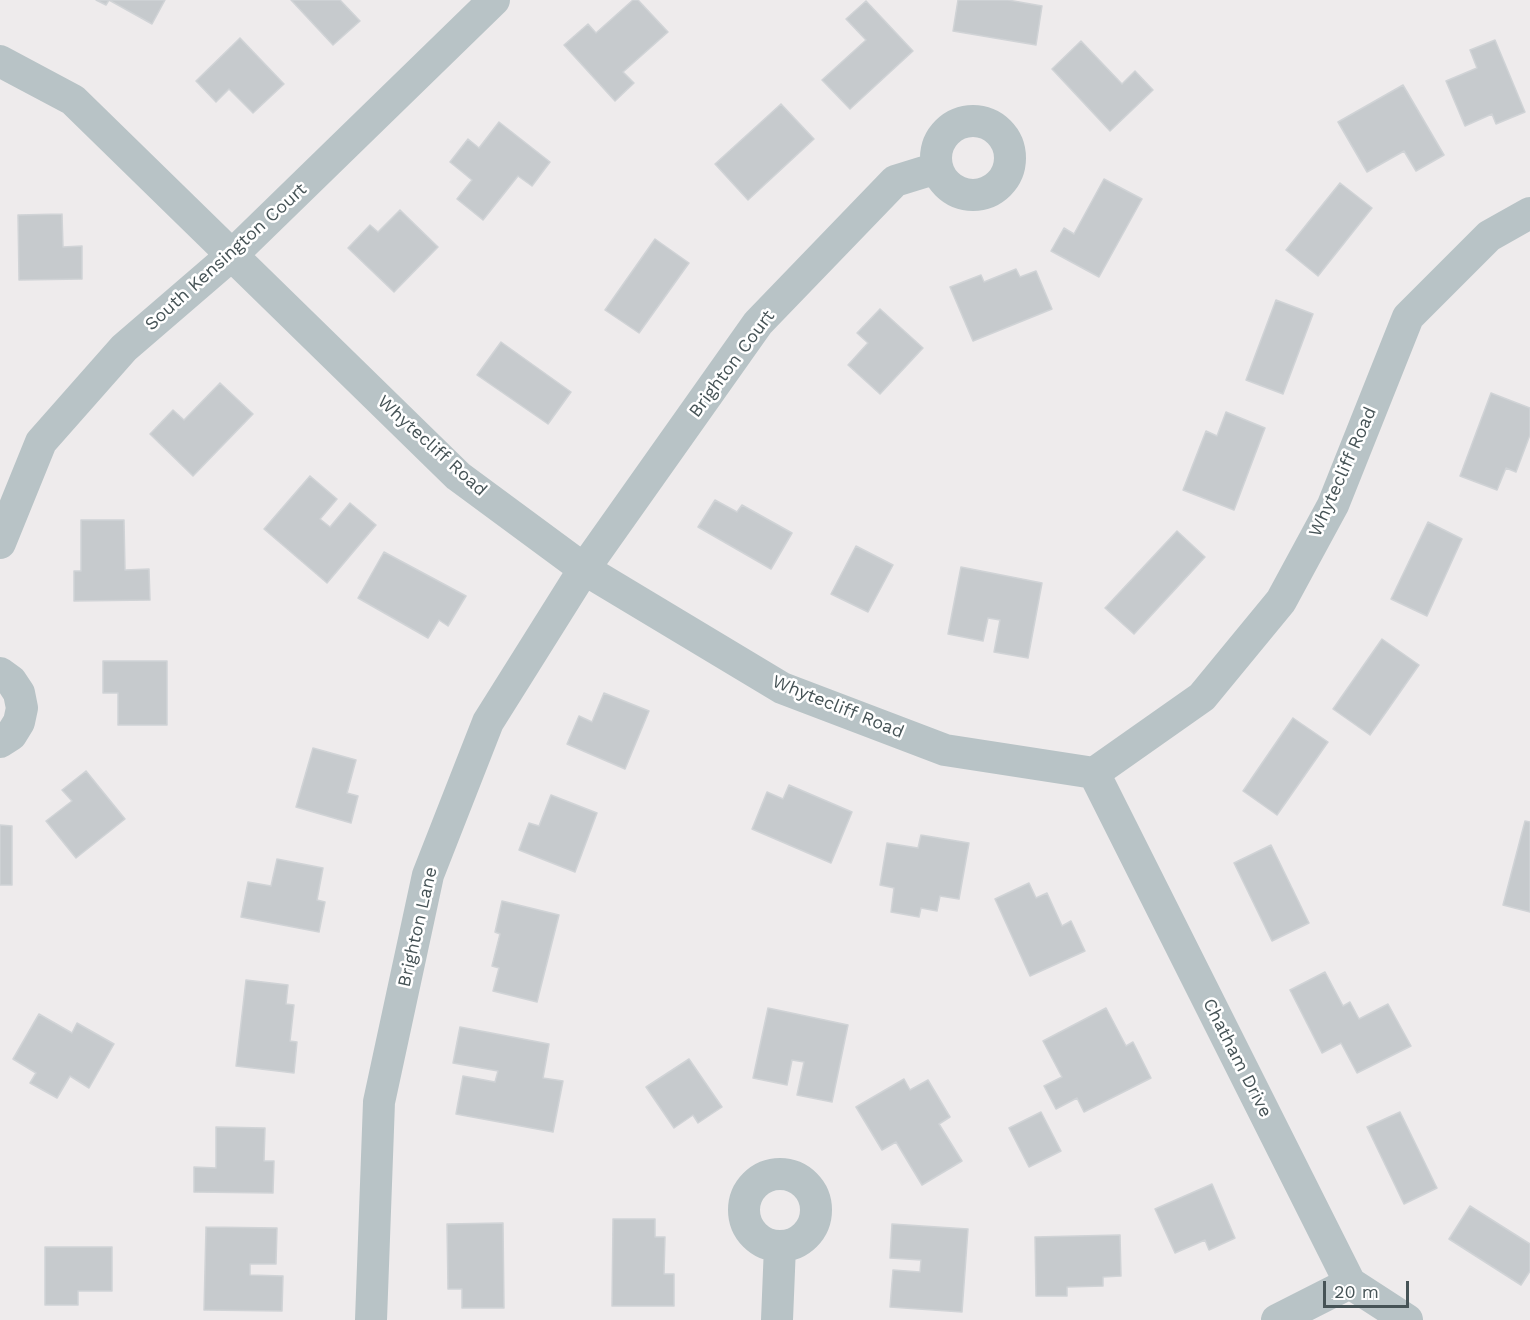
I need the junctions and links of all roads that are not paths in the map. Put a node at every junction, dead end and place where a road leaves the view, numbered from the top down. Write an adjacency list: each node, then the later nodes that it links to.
1 (494, 0): 5 (street, South Kensington Court)
2 (0, 61): 5 (street, Whytecliff Road)
3 (937, 168): 7 (street, Brighton Court)
4 (1530, 213): 10 (street, Whytecliff Road)
5 (232, 255): 6 (street, South Kensington Court); 7 (street, Whytecliff Road)
6 (0, 543)
7 (584, 569): 10 (street, Whytecliff Road); 13 (street, Brighton Lane)
8 (0, 673): 9 (street)
9 (0, 742)
10 (1094, 772): 12 (street, Chatham Drive)
11 (780, 1246): 14 (street)
12 (1350, 1283): 15 (street); 16 (street)
13 (372, 1320)
14 (777, 1320)
15 (1277, 1320)
16 (1407, 1320)

